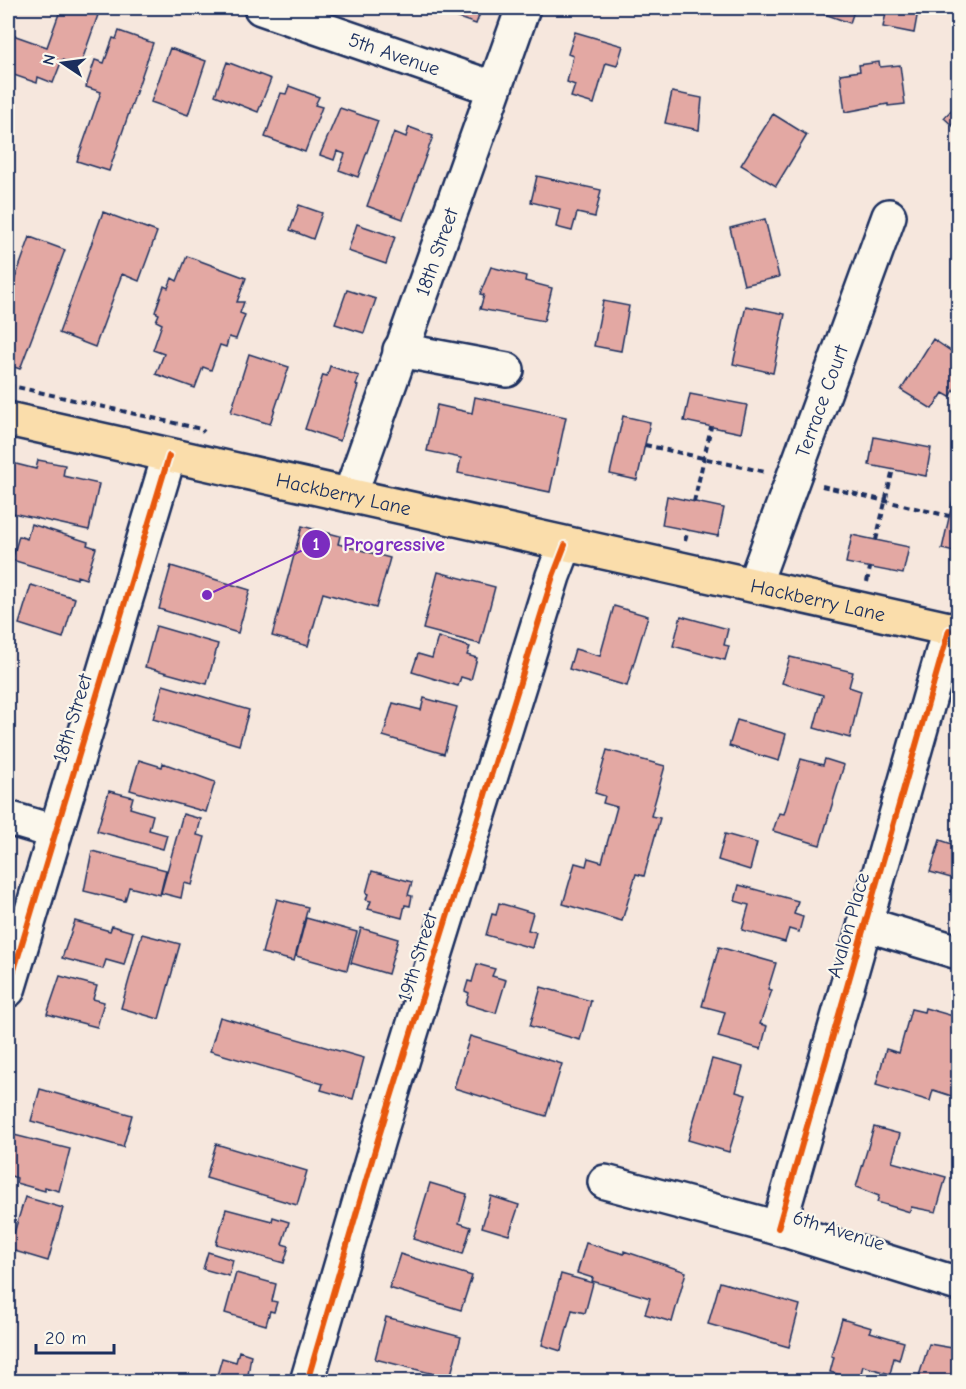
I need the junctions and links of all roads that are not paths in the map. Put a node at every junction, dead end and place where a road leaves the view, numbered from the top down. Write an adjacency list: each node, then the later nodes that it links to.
1 (261, 8): 3 (street, 5th Avenue)
2 (523, 8): 3 (street, 18th Street)
3 (493, 88): 5 (street, 18th Street)
4 (889, 216): 11 (street, Terrace Court)
5 (400, 350): 6 (street); 9 (street, 18th Street)
6 (507, 370)
7 (8, 419): 8 (main road, Hackberry Lane)
8 (169, 456): 9 (main road, Hackberry Lane); 14 (street, 18th Street)
9 (350, 495): 10 (main road, Hackberry Lane)
10 (564, 545): 11 (main road, Hackberry Lane); 21 (street, 19th Street)
11 (754, 585): 12 (main road, Hackberry Lane)
12 (954, 631): 15 (street, Avalon Place)
13 (8, 818): 14 (street)
14 (56, 832): 17 (street, 18th Street)
15 (865, 924): 16 (street); 19 (street, Avalon Place)
16 (958, 952)
17 (8, 990)
18 (605, 1182): 19 (street, 6th Avenue)
19 (778, 1228): 20 (street, 6th Avenue)
20 (958, 1284)
21 (307, 1382)

